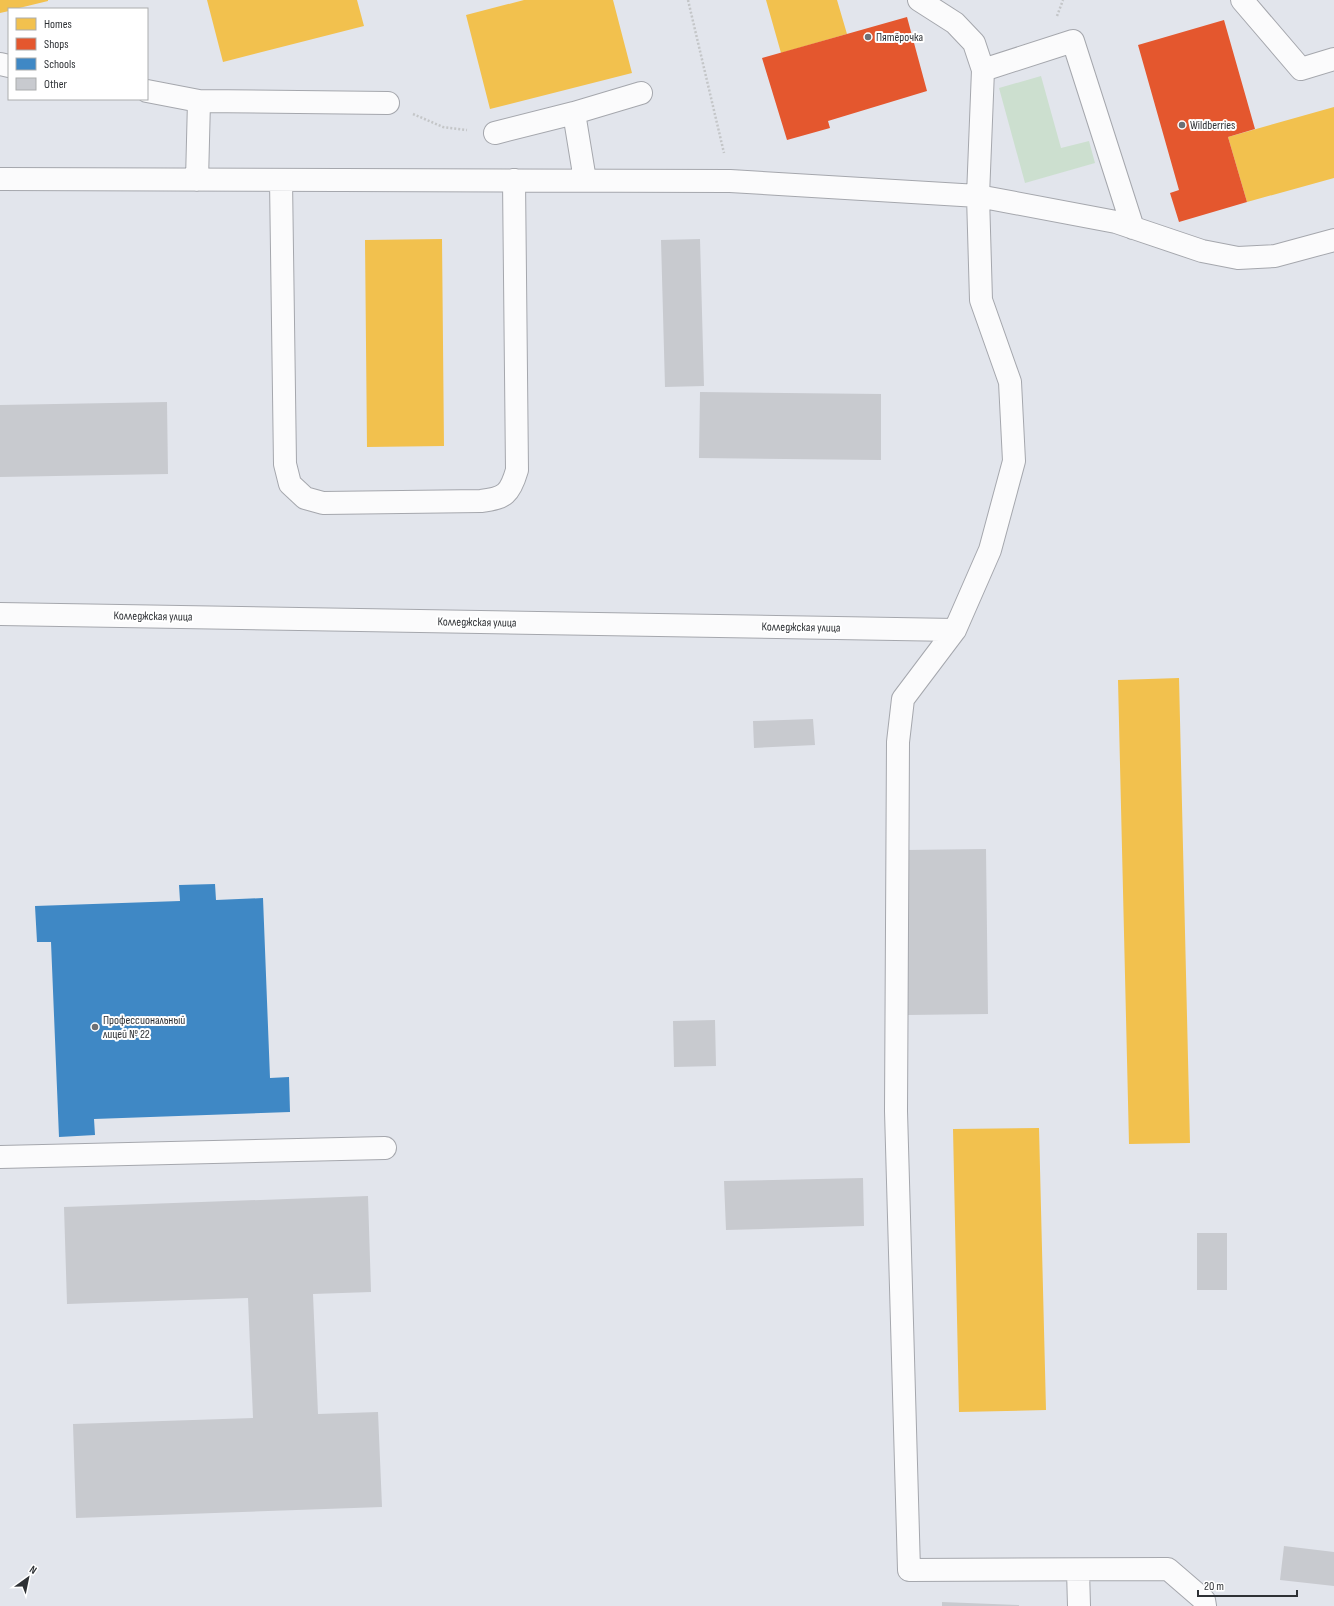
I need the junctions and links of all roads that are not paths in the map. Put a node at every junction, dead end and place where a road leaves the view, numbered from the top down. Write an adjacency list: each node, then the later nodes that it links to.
1 (919, 0): 4 (street)
2 (1242, 0): 3 (street)
3 (1334, 59)
4 (983, 70): 16 (street); 17 (street)
5 (148, 91): 7 (street)
6 (641, 93): 9 (street)
7 (199, 101): 8 (street); 12 (street)
8 (388, 103)
9 (574, 113): 10 (street); 15 (street)
10 (495, 133)
11 (0, 179): 12 (street)
12 (197, 180): 13 (street)
13 (281, 180): 14 (street); 14 (street)
14 (514, 180): 15 (street)
15 (585, 180): 16 (street)
16 (978, 196): 17 (street); 20 (street)
17 (1133, 228): 18 (street)
18 (1334, 240)
19 (0, 614): 20 (street, Колледжская улица)
20 (954, 630): 23 (street)
21 (385, 1148): 22 (street)
22 (0, 1157)
23 (1078, 1570): 24 (street); 25 (street)
24 (1079, 1606)
25 (1205, 1606)

